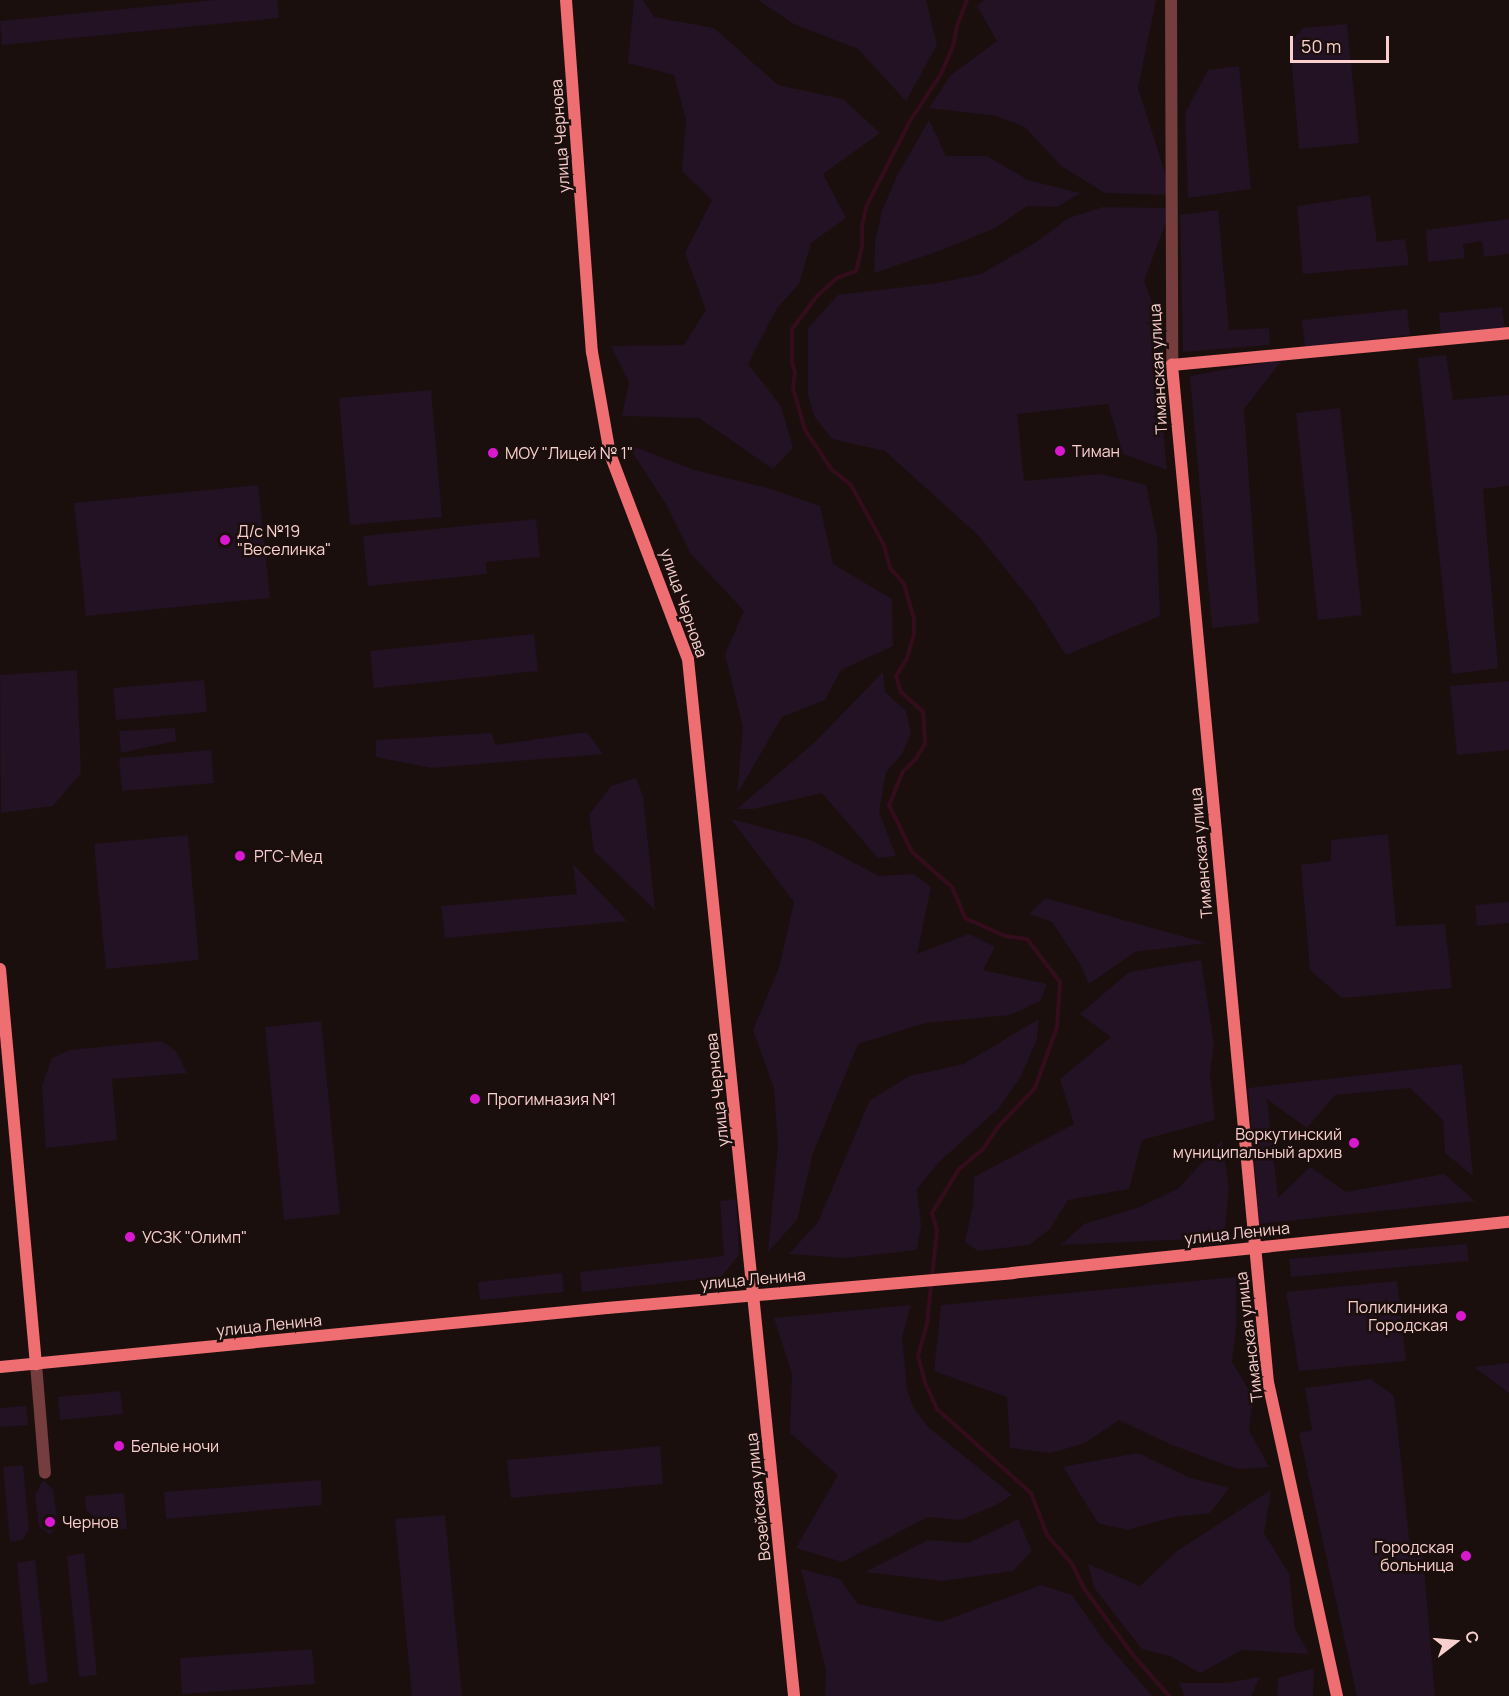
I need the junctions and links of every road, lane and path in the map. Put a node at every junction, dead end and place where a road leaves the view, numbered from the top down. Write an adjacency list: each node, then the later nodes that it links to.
1 (566, 0): 8 (main road, улица Чернова)
2 (1171, 0): 4 (street, Тиманская улица)
3 (1509, 333): 4 (main road)
4 (1172, 365): 7 (main road, Тиманская улица)
5 (0, 969): 9 (main road)
6 (1509, 1222): 7 (main road, улица Ленина)
7 (1255, 1248): 8 (main road, улица Ленина); 13 (main road, Тиманская улица)
8 (754, 1295): 9 (main road, улица Ленина); 12 (main road, Возейская улица)
9 (36, 1364): 10 (main road, улица Ленина); 11 (street)
10 (0, 1367)
11 (45, 1473)
12 (794, 1696)
13 (1336, 1696)

